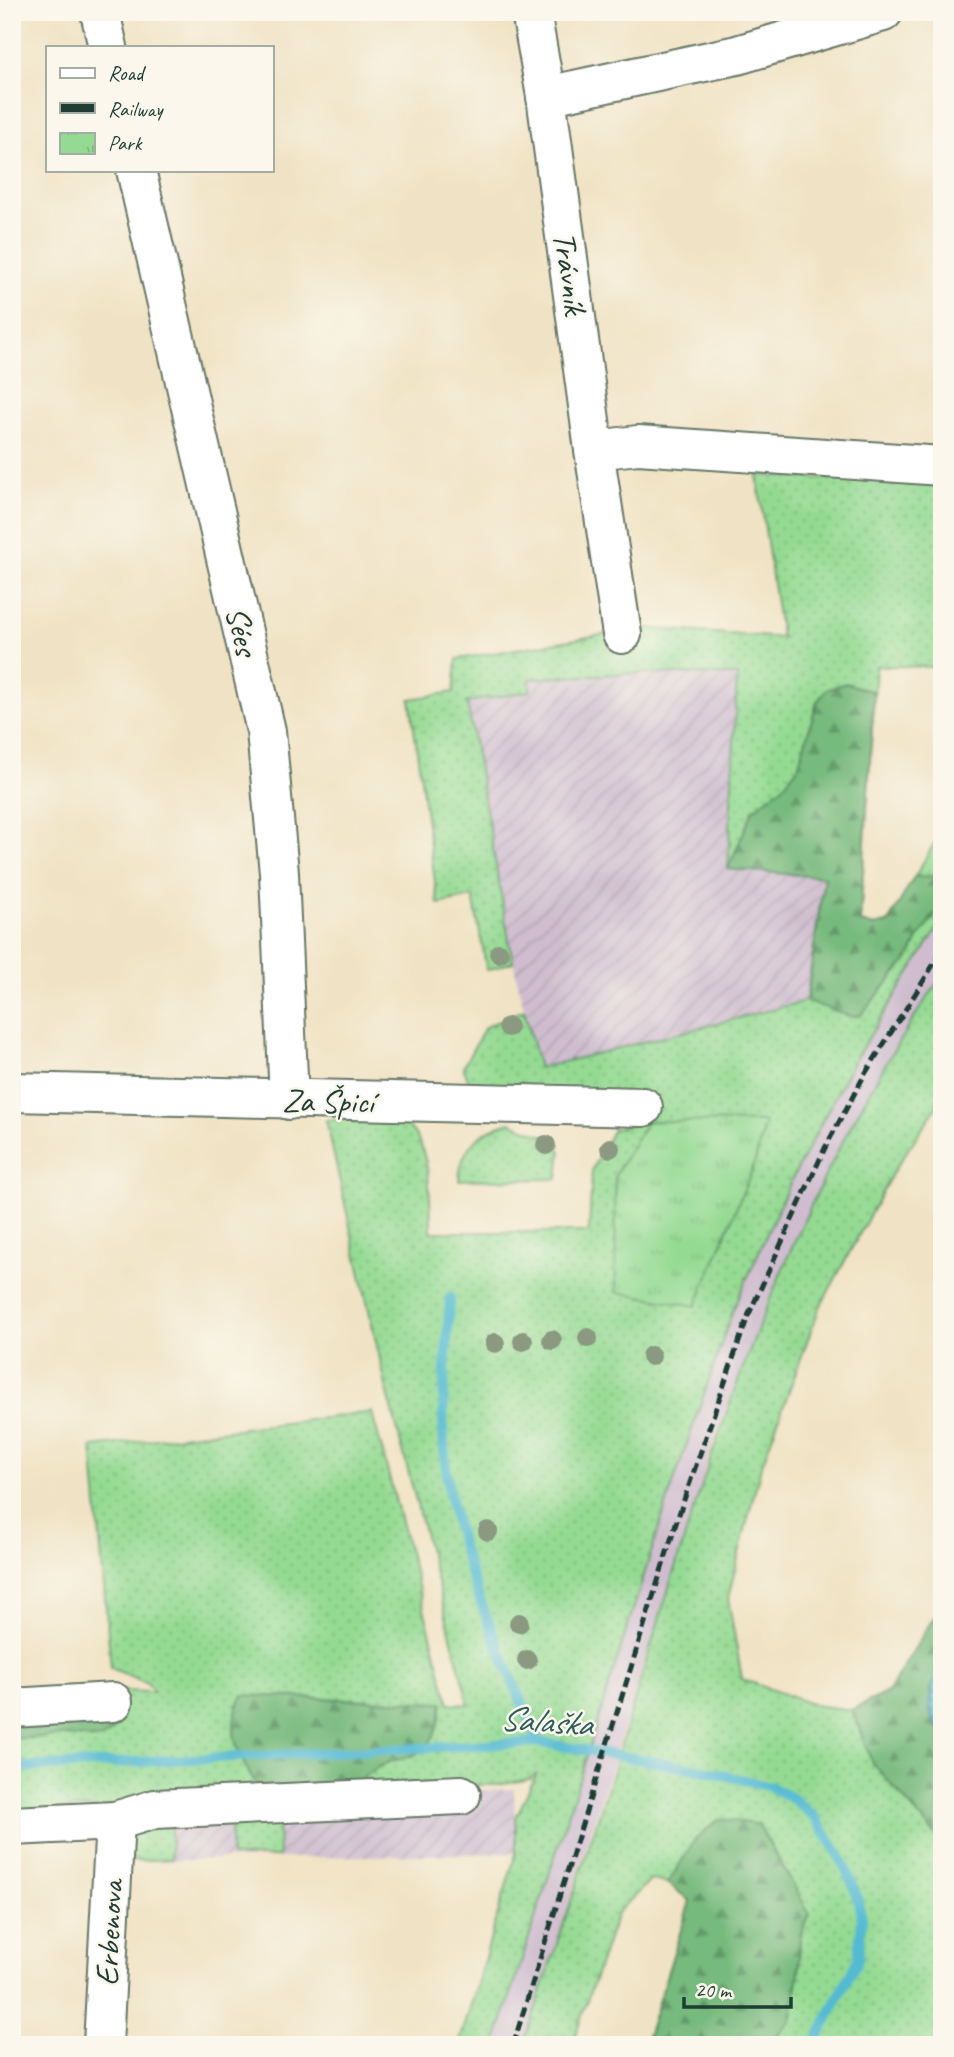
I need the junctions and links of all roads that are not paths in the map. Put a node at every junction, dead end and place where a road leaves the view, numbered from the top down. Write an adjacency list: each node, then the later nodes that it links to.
1 (100, 12): 4 (street)
2 (531, 12): 5 (street, Trávník)
3 (883, 12): 5 (street)
4 (108, 46)
5 (546, 96): 7 (street, Trávník)
6 (136, 172): 11 (street, Sées)
7 (594, 450): 8 (street); 9 (street, Trávník)
8 (942, 466)
9 (622, 634)
10 (12, 1093): 11 (street, Za Špicí)
11 (289, 1100): 12 (street, Za Špicí)
12 (643, 1107)
13 (113, 1702): 14 (street)
14 (12, 1708)
15 (461, 1795): 16 (street)
16 (115, 1821): 17 (street); 18 (street, Erbenova)
17 (12, 1826)
18 (103, 2045)

